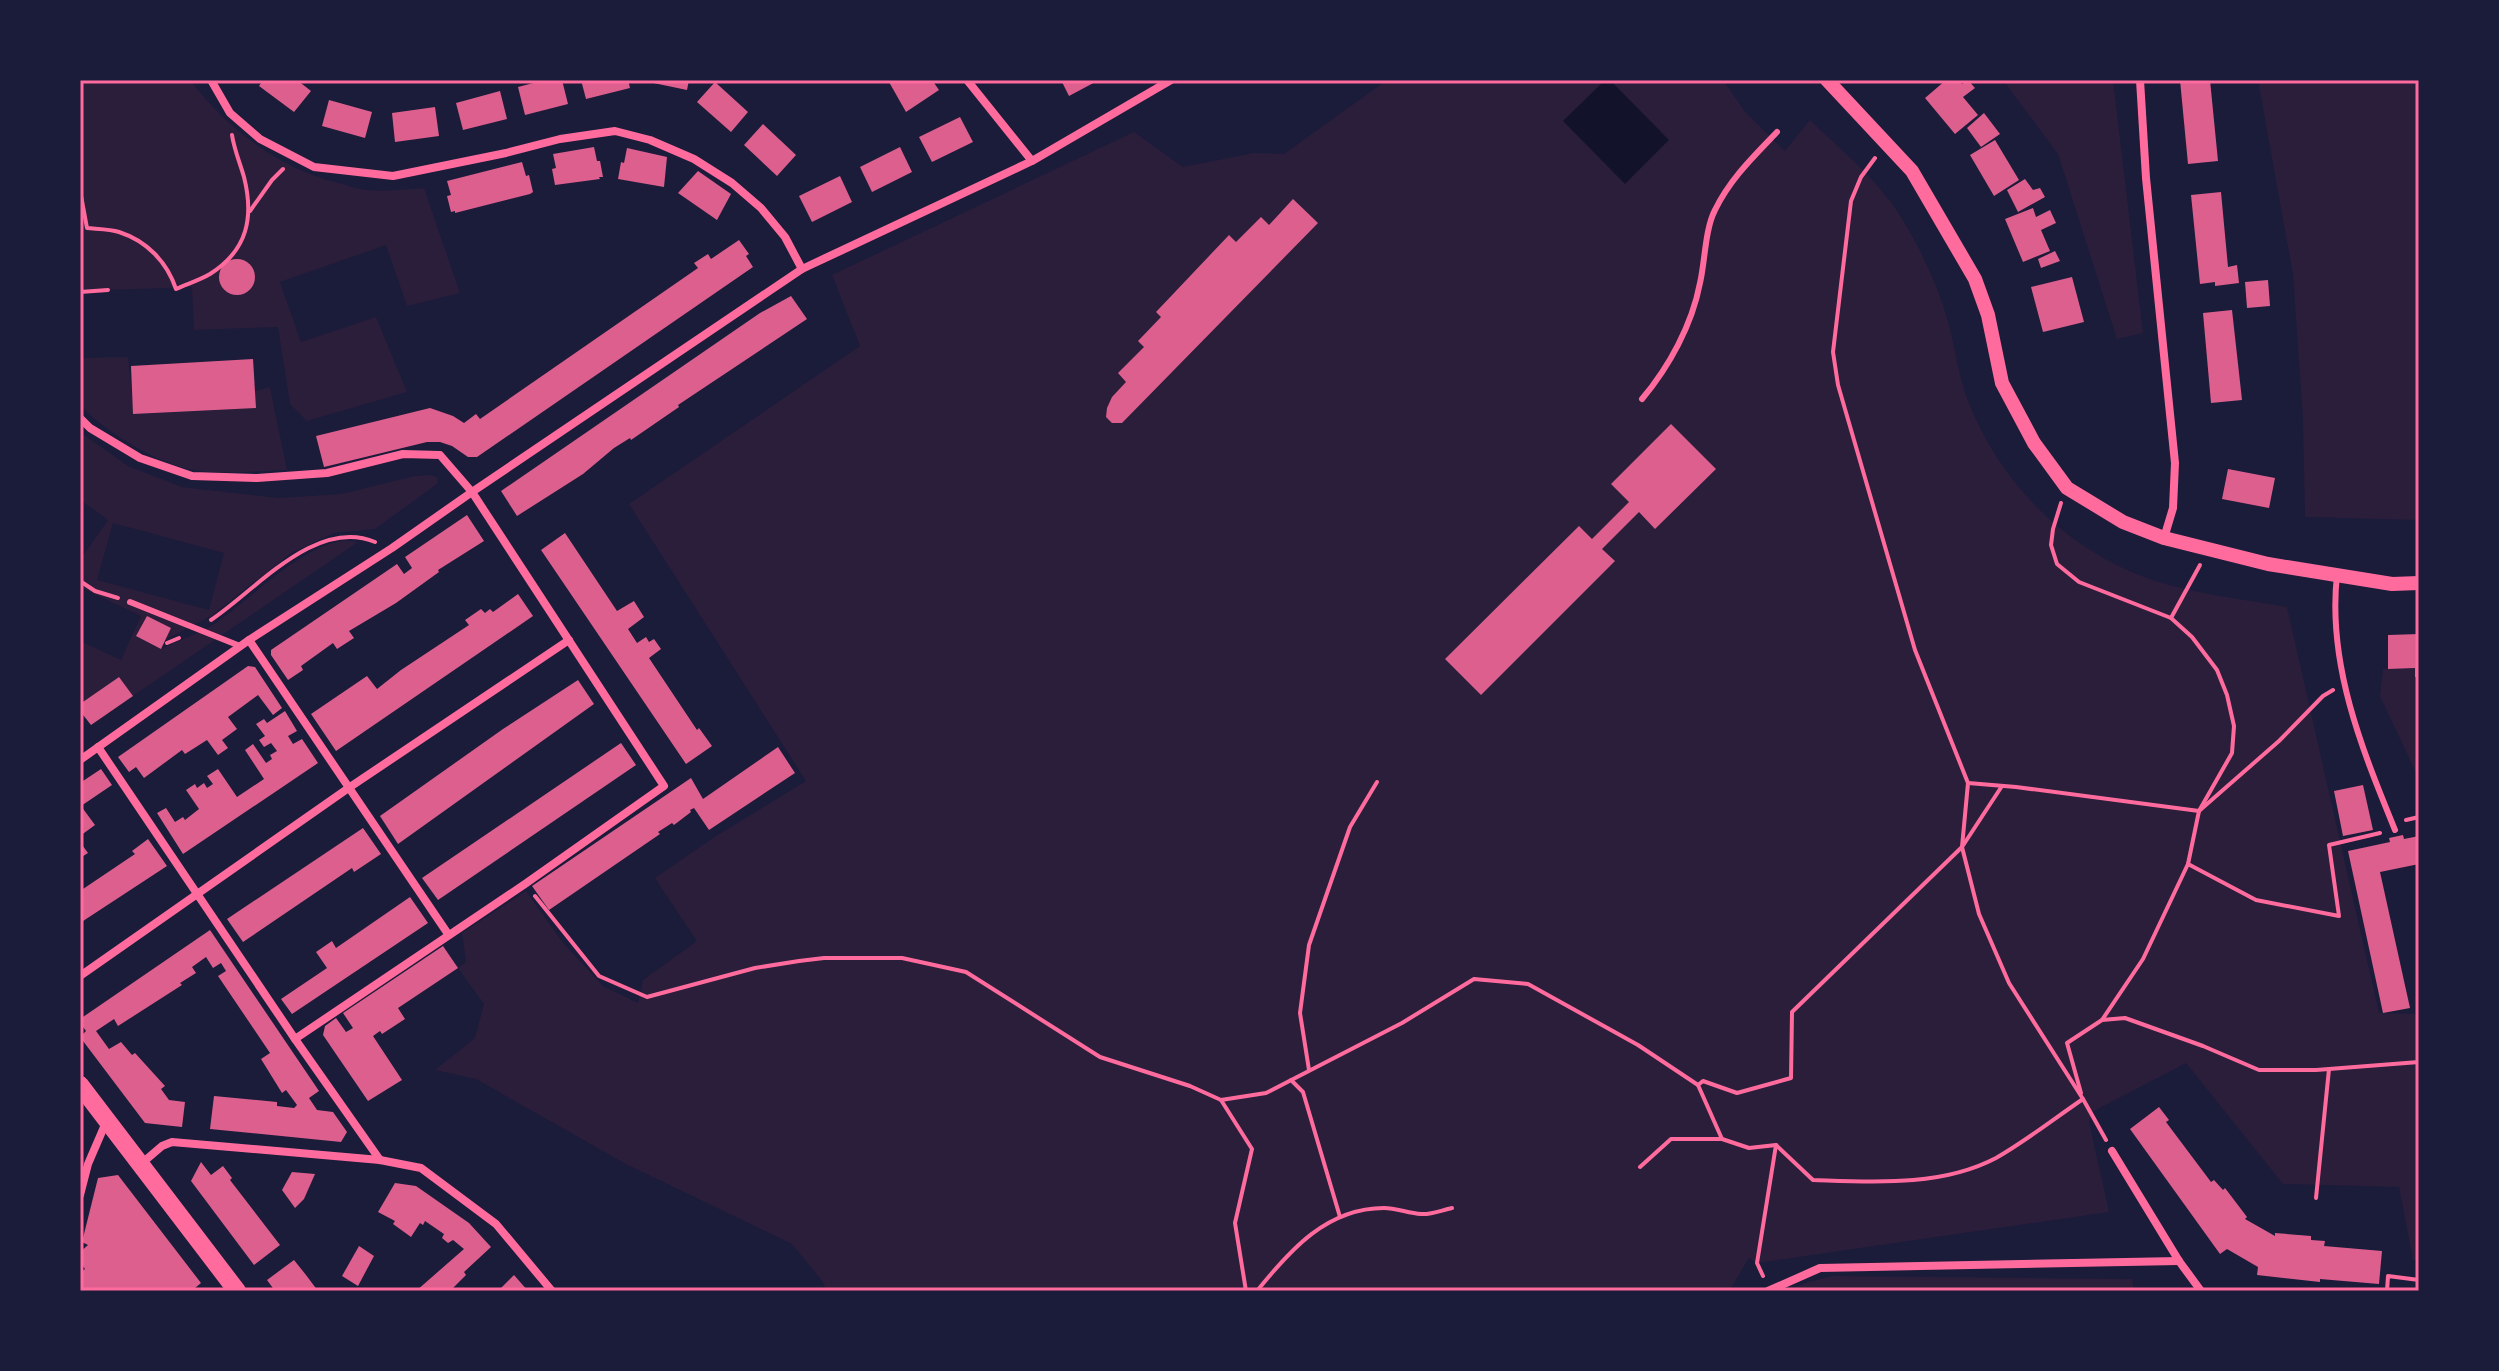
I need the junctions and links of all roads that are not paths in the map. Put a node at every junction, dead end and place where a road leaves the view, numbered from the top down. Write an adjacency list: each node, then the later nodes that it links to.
1 (211, 80): 8 (street)
2 (967, 80): 7 (street)
3 (1171, 80): 7 (street)
4 (1827, 80): 12 (street)
5 (2140, 80): 12 (street)
6 (1777, 132): 9 (lane)
7 (1032, 161): 8 (street)
8 (802, 269): 11 (street)
9 (1642, 399)
10 (80, 418): 11 (street)
11 (472, 492): 16 (street); 17 (street)
12 (2164, 538): 13 (street)
13 (2337, 575): 14 (street); 22 (lane)
14 (2419, 583)
15 (130, 602): 18 (lane)
16 (249, 640): 18 (street); 21 (street)
17 (569, 640): 21 (street); 24 (street)
18 (240, 646): 19 (street)
19 (98, 747): 20 (street); 23 (street)
20 (80, 760)
21 (350, 787): 23 (street); 24 (street)
22 (2395, 830)
23 (197, 893): 25 (street); 26 (street)
24 (448, 934): 26 (street)
25 (80, 976)
26 (295, 1039): 30 (street)
27 (80, 1085): 28 (main road)
28 (107, 1119): 31 (main road); 32 (street)
29 (2112, 1151): 33 (street)
30 (380, 1160): 31 (street); 36 (street)
31 (141, 1164): 35 (main road)
32 (80, 1195)
33 (2179, 1261): 34 (street); 37 (street)
34 (1768, 1290)
35 (237, 1291)
36 (552, 1291)
37 (2201, 1291)

